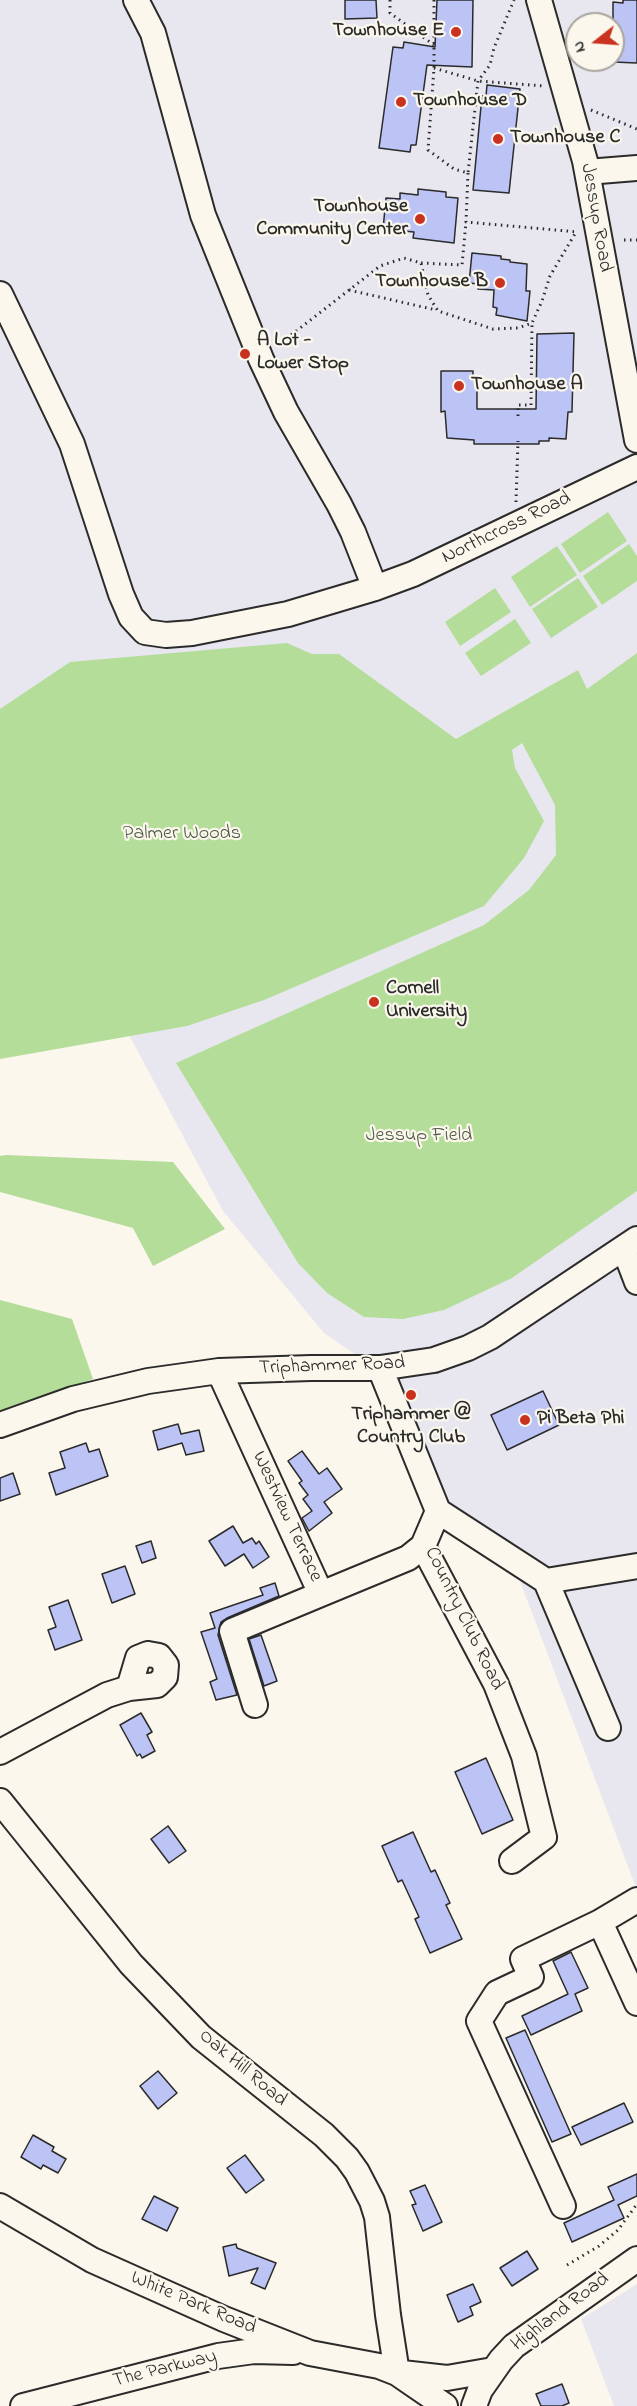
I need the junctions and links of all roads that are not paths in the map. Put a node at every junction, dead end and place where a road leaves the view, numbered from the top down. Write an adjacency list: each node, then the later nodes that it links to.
1 (136, 0): 8 (street)
2 (539, 0): 4 (street, Jessup Road)
3 (637, 168): 4 (street)
4 (587, 172): 6 (street, Jessup Road)
5 (0, 294): 8 (street, Northcross Road)
6 (637, 440)
7 (637, 467): 8 (street, Northcross Road)
8 (375, 588)
9 (630, 1243): 10 (street); 11 (street, Triphammer Road)
10 (637, 1282)
11 (380, 1368): 12 (street, Triphammer Road); 14 (street)
12 (219, 1371): 13 (street, Triphammer Road); 18 (street, Westview Terrace)
13 (0, 1425)
14 (438, 1511): 15 (street, Country Club Road); 17 (street)
15 (423, 1546): 18 (street, Westview Terrace); 24 (street, Country Club Road)
16 (637, 1566): 17 (street)
17 (546, 1581): 21 (street)
18 (321, 1594): 20 (street)
19 (129, 1688): 22 (street)
20 (255, 1705)
21 (608, 1728)
22 (0, 1752)
23 (0, 1801): 33 (street, Oak Hill Road)
24 (512, 1861)
25 (637, 1900): 26 (street)
26 (600, 1922): 27 (street); 29 (street)
27 (637, 2003)
28 (0, 2206): 31 (street, White Park Road)
29 (562, 2206)
30 (637, 2259): 32 (street, Highland Road)
31 (310, 2353): 33 (street, White Park Road); 34 (street, The Parkway)
32 (493, 2370): 33 (street); 37 (street, Highland Road)
33 (397, 2373): 36 (street)
34 (88, 2398): 35 (street, The Parkway)
35 (23, 2406)
36 (445, 2406)
37 (474, 2406)

